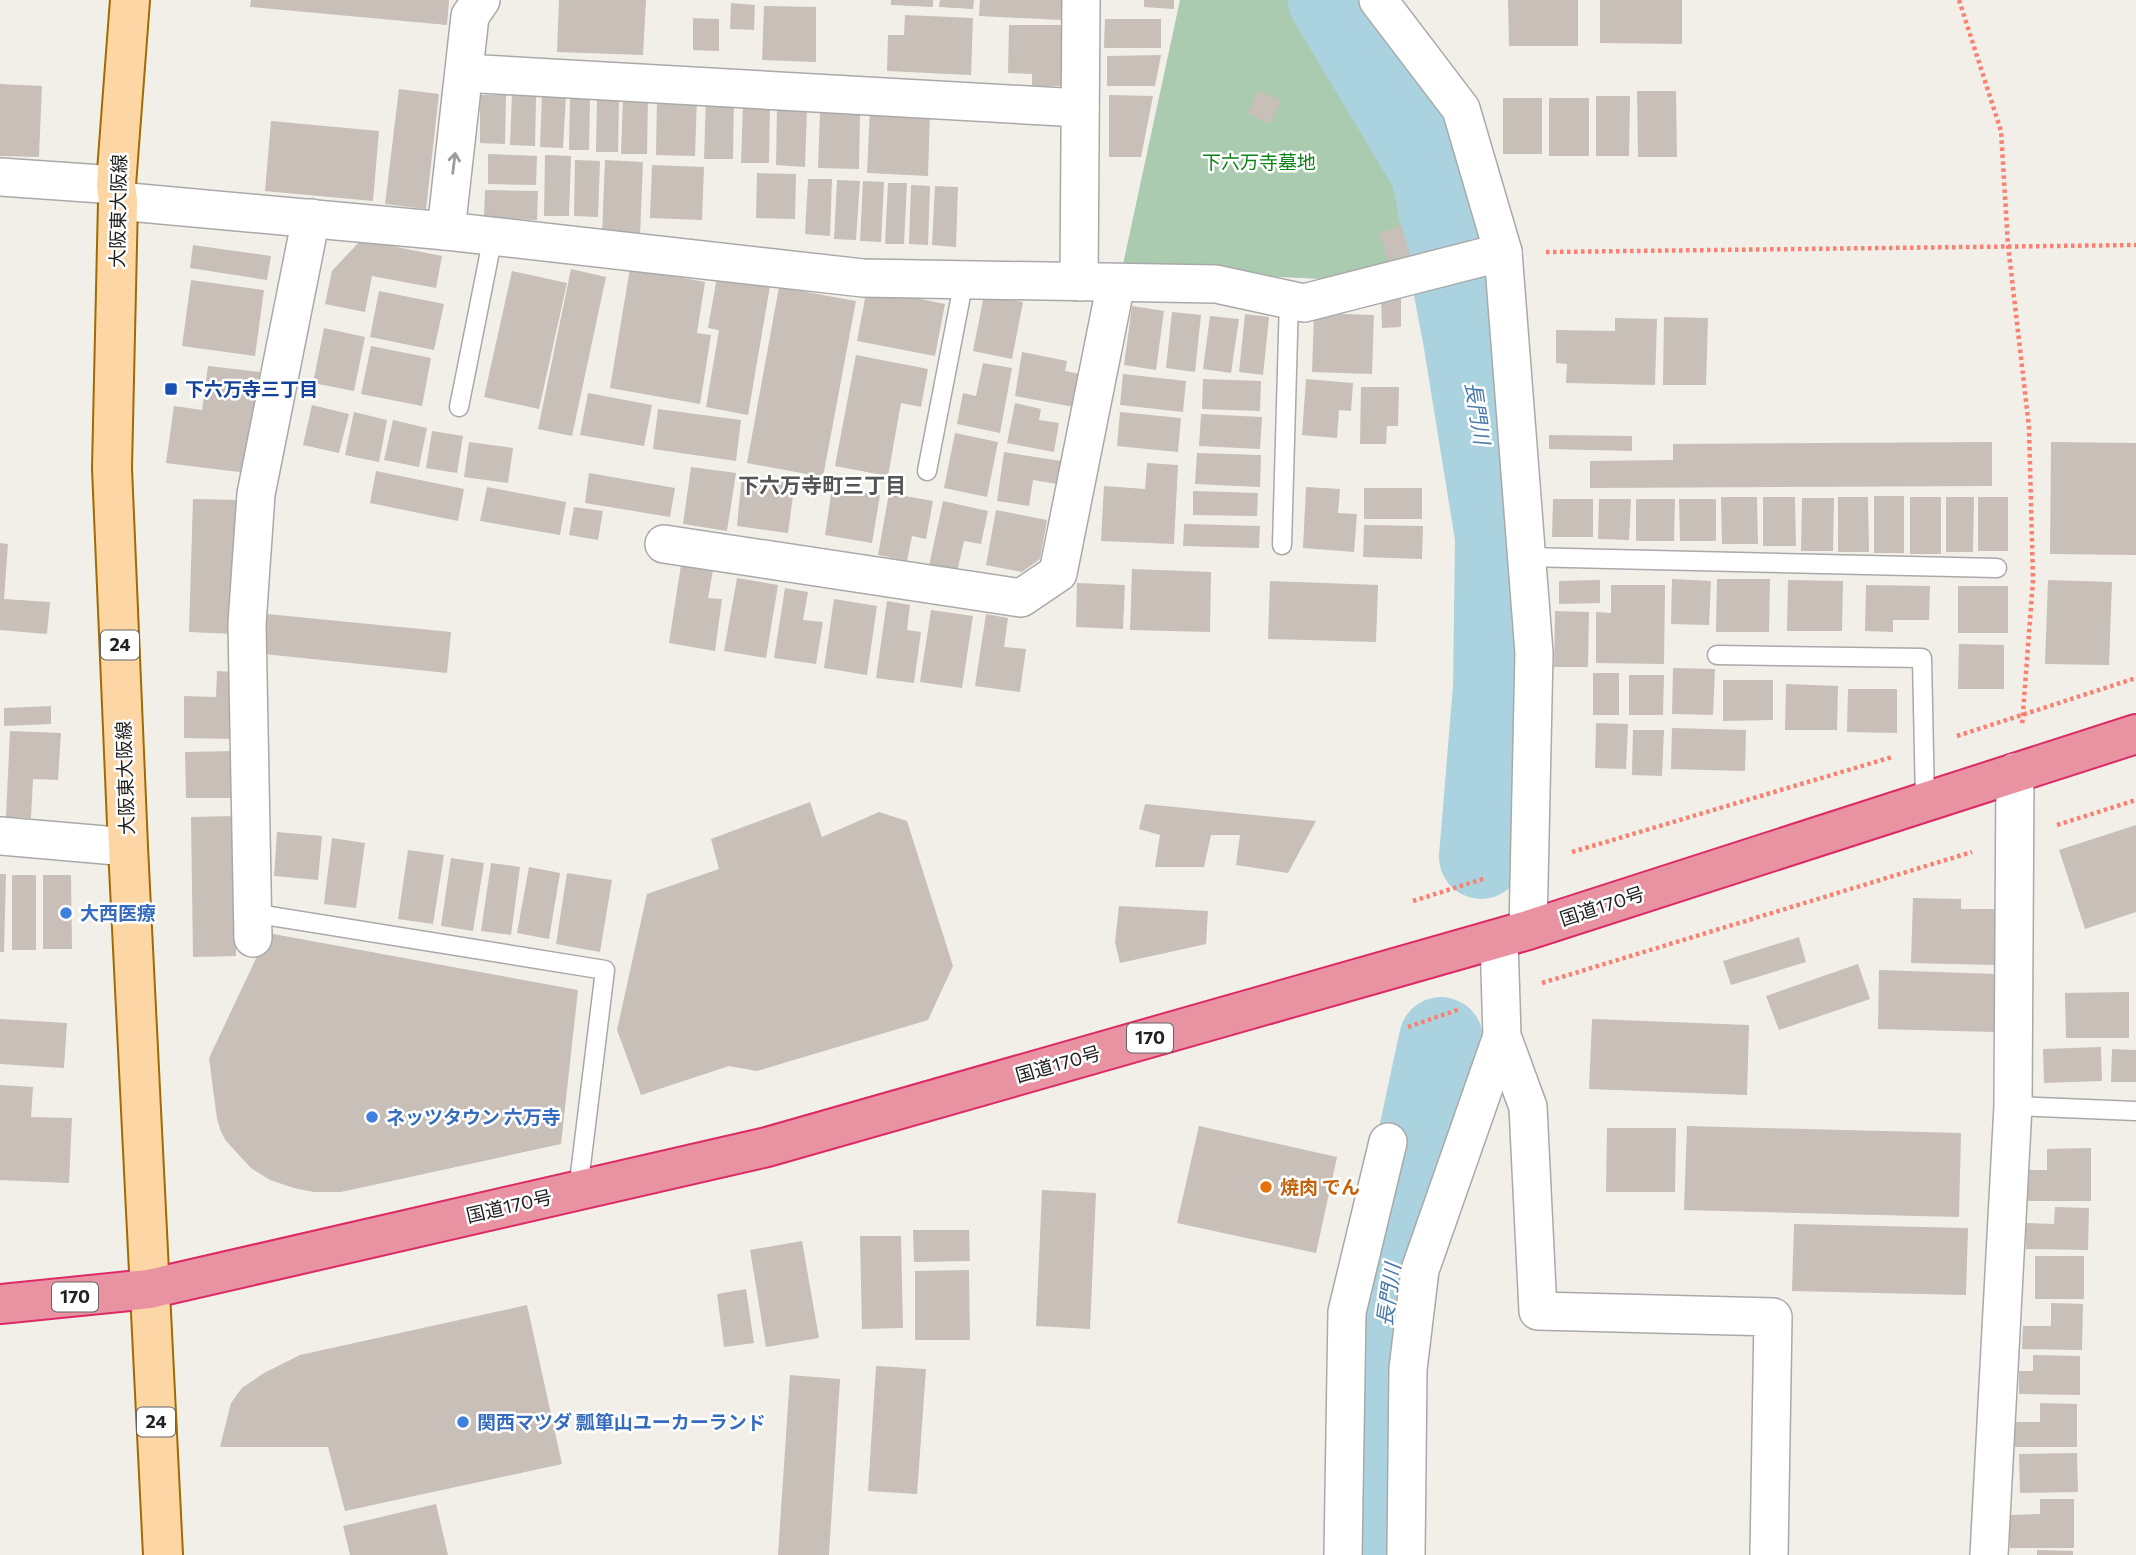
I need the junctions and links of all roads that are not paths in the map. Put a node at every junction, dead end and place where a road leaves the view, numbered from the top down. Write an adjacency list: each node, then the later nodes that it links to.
1 (130, 0): 8 (main road, 大阪東大阪線 / 24)
2 (481, 0): 5 (street)
3 (1081, 0): 6 (street)
4 (1378, 0): 12 (street)
5 (464, 73): 6 (street); 10 (street, one-way to 5)
6 (1080, 108): 14 (street)
7 (0, 177): 8 (street)
8 (117, 193): 9 (street); 28 (main road, 大阪東大阪線 / 24)
9 (311, 218): 10 (street); 29 (street)
10 (446, 231): 11 (street)
11 (493, 236): 13 (street); 17 (lane)
12 (1503, 252): 16 (street); 21 (street)
13 (964, 280): 14 (street); 18 (lane)
14 (1079, 282): 15 (street)
15 (1116, 283): 16 (street); 19 (street)
16 (1289, 300): 20 (lane)
17 (458, 407)
18 (927, 471)
19 (664, 544)
20 (1282, 545)
21 (1526, 557): 22 (lane); 30 (street)
22 (1997, 568)
23 (1717, 655): 26 (lane)
24 (2136, 734): 25 (highway, 国道170号 / 170)
25 (2015, 772): 26 (highway, 国道170号 / 170); 32 (street)
26 (1925, 801): 30 (highway, 国道170号 / 170)
27 (0, 836): 28 (street)
28 (128, 847): 36 (main road, 大阪東大阪線 / 24)
29 (252, 925): 35 (lane)
30 (1513, 934): 31 (street); 35 (highway, 国道170号 / 170)
31 (1502, 1036): 40 (street); 41 (street)
32 (2013, 1105): 33 (lane); 42 (street)
33 (2136, 1111)
34 (1388, 1142): 39 (street)
35 (578, 1190): 36 (highway, 国道170号 / 170)
36 (149, 1289): 37 (highway, 国道170号 / 170); 38 (main road, 大阪東大阪線 / 24)
37 (0, 1304)
38 (163, 1555)
39 (1343, 1555)
40 (1406, 1555)
41 (1769, 1555)
42 (1989, 1555)

